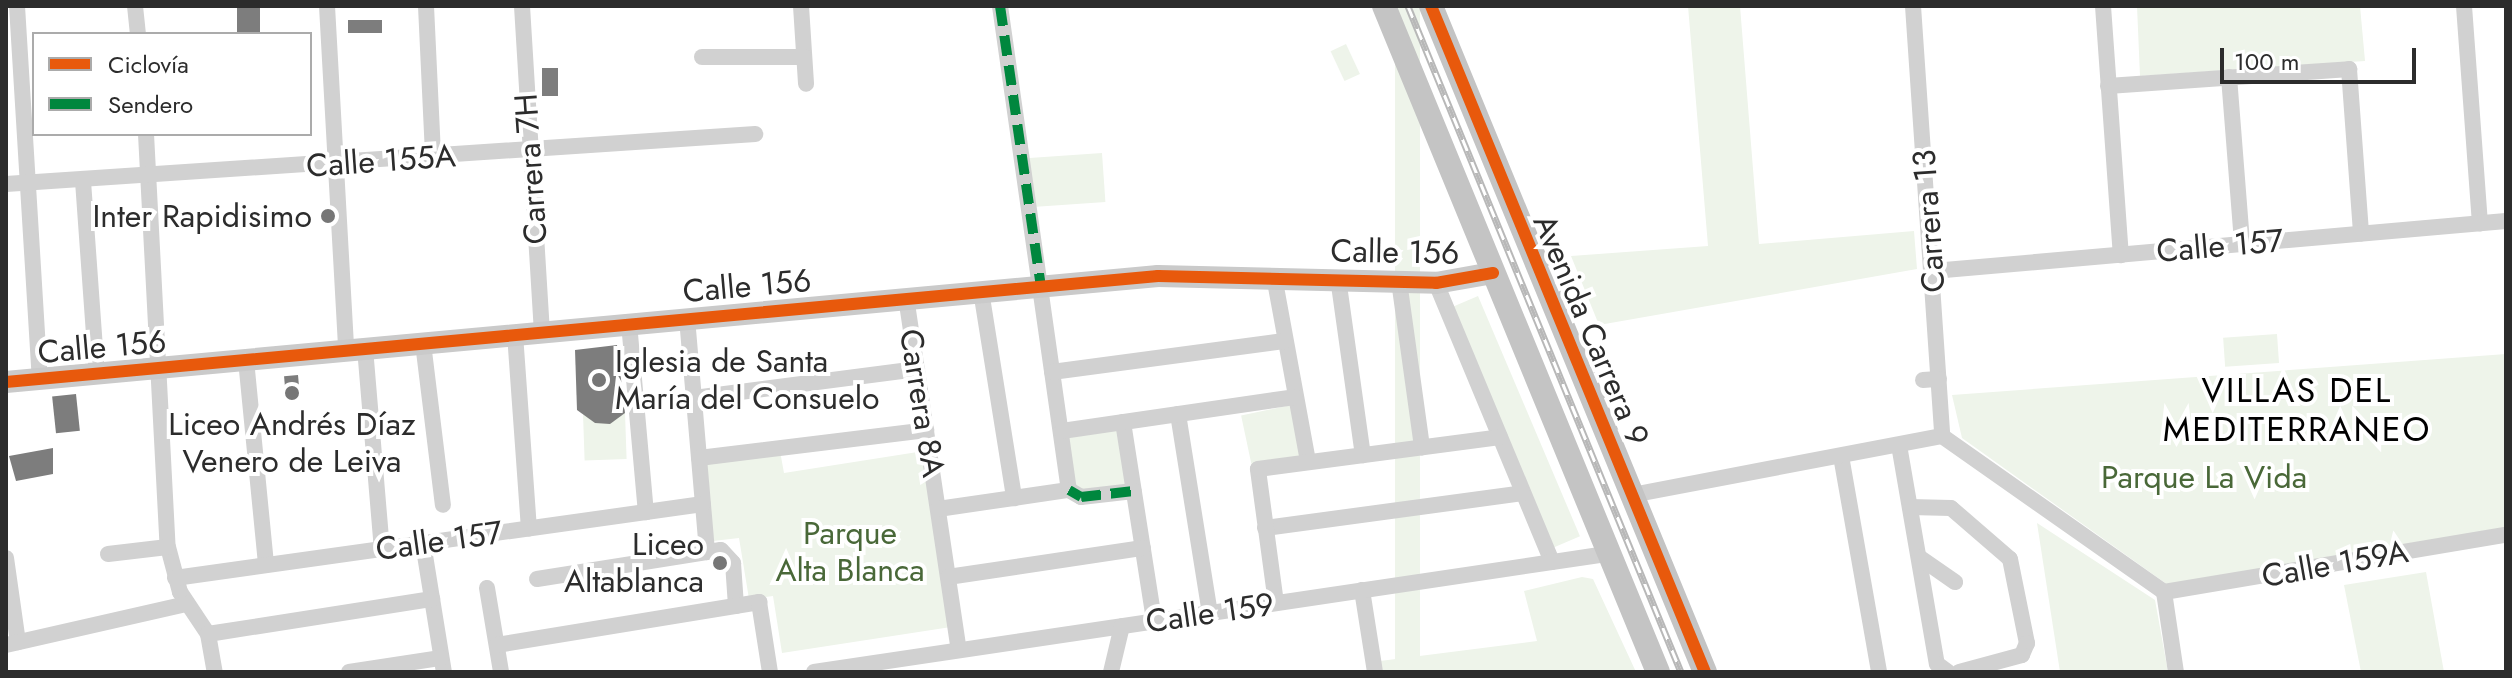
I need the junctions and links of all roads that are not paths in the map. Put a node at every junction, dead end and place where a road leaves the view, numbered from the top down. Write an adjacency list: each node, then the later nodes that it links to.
1 (17, 6): 28 (street)
2 (135, 6): 14 (street)
3 (327, 6): 25 (street)
4 (426, 6): 24 (street)
5 (522, 6): 23 (street, Carrera 7H)
6 (801, 6): 16 (street)
7 (1000, 6): 41 (street)
8 (1384, 6): 36 (main road)
9 (1431, 6): 75 (main road, Avenida Carrera 9)
10 (1913, 6): 35 (street, Carrera 13)
11 (2103, 6): 20 (street)
12 (2464, 6): 17 (street)
13 (2475, 6): 17 (street)
14 (138, 32)
15 (702, 57): 16 (street)
16 (804, 57): 19 (street)
17 (2472, 76): 31 (street)
18 (2229, 77): 20 (street); 32 (street); 33 (street)
19 (806, 84)
20 (2108, 86): 34 (street)
21 (755, 134): 23 (street, Calle 155A)
22 (146, 136): 26 (street)
23 (529, 150): 24 (street, Calle 155A); 46 (street, Carrera 7H)
24 (433, 157): 25 (street, Calle 155A)
25 (337, 164): 26 (street, Calle 155A); 50 (street)
26 (149, 178): 27 (street, Calle 155A); 52 (street)
27 (83, 181): 28 (street, Calle 155A); 55 (street)
28 (26, 183): 29 (street, Calle 155A); 56 (street)
29 (6, 184)
30 (2506, 221): 31 (street, Calle 157)
31 (2480, 223): 32 (street, Calle 157)
32 (2361, 234): 33 (street, Calle 157)
33 (2242, 244): 34 (street, Calle 157)
34 (2121, 255): 35 (street, Calle 157)
35 (1933, 271): 64 (street, Carrera 13)
36 (1493, 273): 40 (street, Calle 156); 91 (main road)
37 (1274, 276): 38 (street, Calle 156); 41 (street, Calle 156); 48 (street)
38 (1338, 278): 39 (street, Calle 156); 68 (street)
39 (1399, 281): 40 (street, Calle 156); 67 (street)
40 (1436, 283): 65 (street)
41 (1041, 286): 42 (street, Calle 156); 54 (street)
42 (981, 291): 43 (street, Calle 156); 76 (street)
43 (906, 297): 44 (street, Calle 156); 53 (street, Carrera 8A)
44 (687, 318): 45 (street, Calle 156); 59 (street)
45 (629, 323): 46 (street, Calle 156); 81 (street)
46 (542, 332): 47 (street, Calle 156)
47 (515, 334): 49 (street, Calle 156); 82 (street)
48 (1284, 341): 54 (street); 58 (street)
49 (423, 343): 50 (street, Calle 156); 78 (street)
50 (356, 349): 51 (street, Calle 156); 88 (street)
51 (246, 360): 52 (street, Calle 156); 95 (street)
52 (161, 368): 55 (street, Calle 156); 86 (street)
53 (917, 369): 59 (street); 62 (street, Carrera 8A)
54 (1052, 372): 63 (street)
55 (97, 374): 56 (street, Calle 156)
56 (40, 379): 57 (street, Calle 156)
57 (6, 382)
58 (1295, 397): 60 (street); 71 (street)
59 (694, 398): 70 (street)
60 (1178, 414): 61 (street); 107 (street)
61 (1123, 422): 63 (street); 73 (street)
62 (926, 430): 70 (street); 80 (street, Carrera 8A)
63 (1062, 431): 72 (street)
64 (1942, 436): 66 (street); 102 (street)
65 (1500, 437): 67 (street); 74 (street)
66 (1899, 445): 69 (street); 79 (street)
67 (1422, 447): 68 (street)
68 (1363, 455): 71 (street)
69 (1841, 456): 75 (street); 124 (street)
70 (699, 458): 77 (street)
71 (1308, 462): 83 (street)
72 (1069, 490): 73 (street); 76 (street)
73 (1134, 491): 87 (street)
74 (1523, 493): 83 (street); 94 (street)
75 (1632, 495): 123 (main road, Avenida Carrera 9)
76 (1014, 498): 80 (street)
77 (703, 504): 81 (street, Calle 157); 89 (street)
78 (443, 505)
79 (1910, 507): 92 (street); 126 (street)
80 (938, 509): 96 (street, Carrera 8A)
81 (646, 512): 82 (street, Calle 157)
82 (529, 528): 85 (street, Calle 157)
83 (1265, 528): 104 (street)
84 (2506, 535): 102 (street, Calle 159A)
85 (423, 543): 88 (street, Calle 157); 103 (street)
86 (168, 547): 90 (street); 97 (street)
87 (1143, 548): 96 (street); 108 (street)
88 (382, 549): 95 (street, Calle 157)
89 (707, 552): 98 (street); 106 (street)
90 (108, 554)
91 (1606, 554): 94 (street, Calle 159); 122 (main road)
92 (1919, 557): 99 (street); 125 (street)
93 (6, 558): 111 (street)
94 (1552, 562): 101 (street, Calle 159)
95 (266, 565): 97 (street, Calle 157)
96 (948, 577): 113 (street, Carrera 8A)
97 (175, 578): 105 (street)
98 (537, 579)
99 (1955, 582)
100 (487, 588): 112 (street)
101 (1362, 590): 104 (street, Calle 159); 121 (street)
102 (2164, 592): 127 (street)
103 (432, 599): 110 (street); 114 (street)
104 (1276, 603): 107 (street, Calle 159)
105 (187, 604): 110 (street); 111 (street)
106 (736, 606): 112 (street); 118 (street)
107 (1210, 613): 108 (street, Calle 159)
108 (1154, 621): 109 (street, Calle 159)
109 (1122, 626): 113 (street, Calle 159); 120 (street)
110 (208, 634): 115 (street)
111 (12, 644)
112 (497, 645): 117 (street)
113 (959, 650): 119 (street, Calle 159)
114 (442, 665): 116 (street)
115 (215, 672)
116 (349, 672)
117 (501, 672)
118 (770, 672)
119 (814, 672)
120 (1111, 672)
121 (1375, 672)
122 (1658, 672)
123 (1705, 672)
124 (1879, 672)
125 (1948, 672)
126 (1959, 672)
127 (2176, 672)

